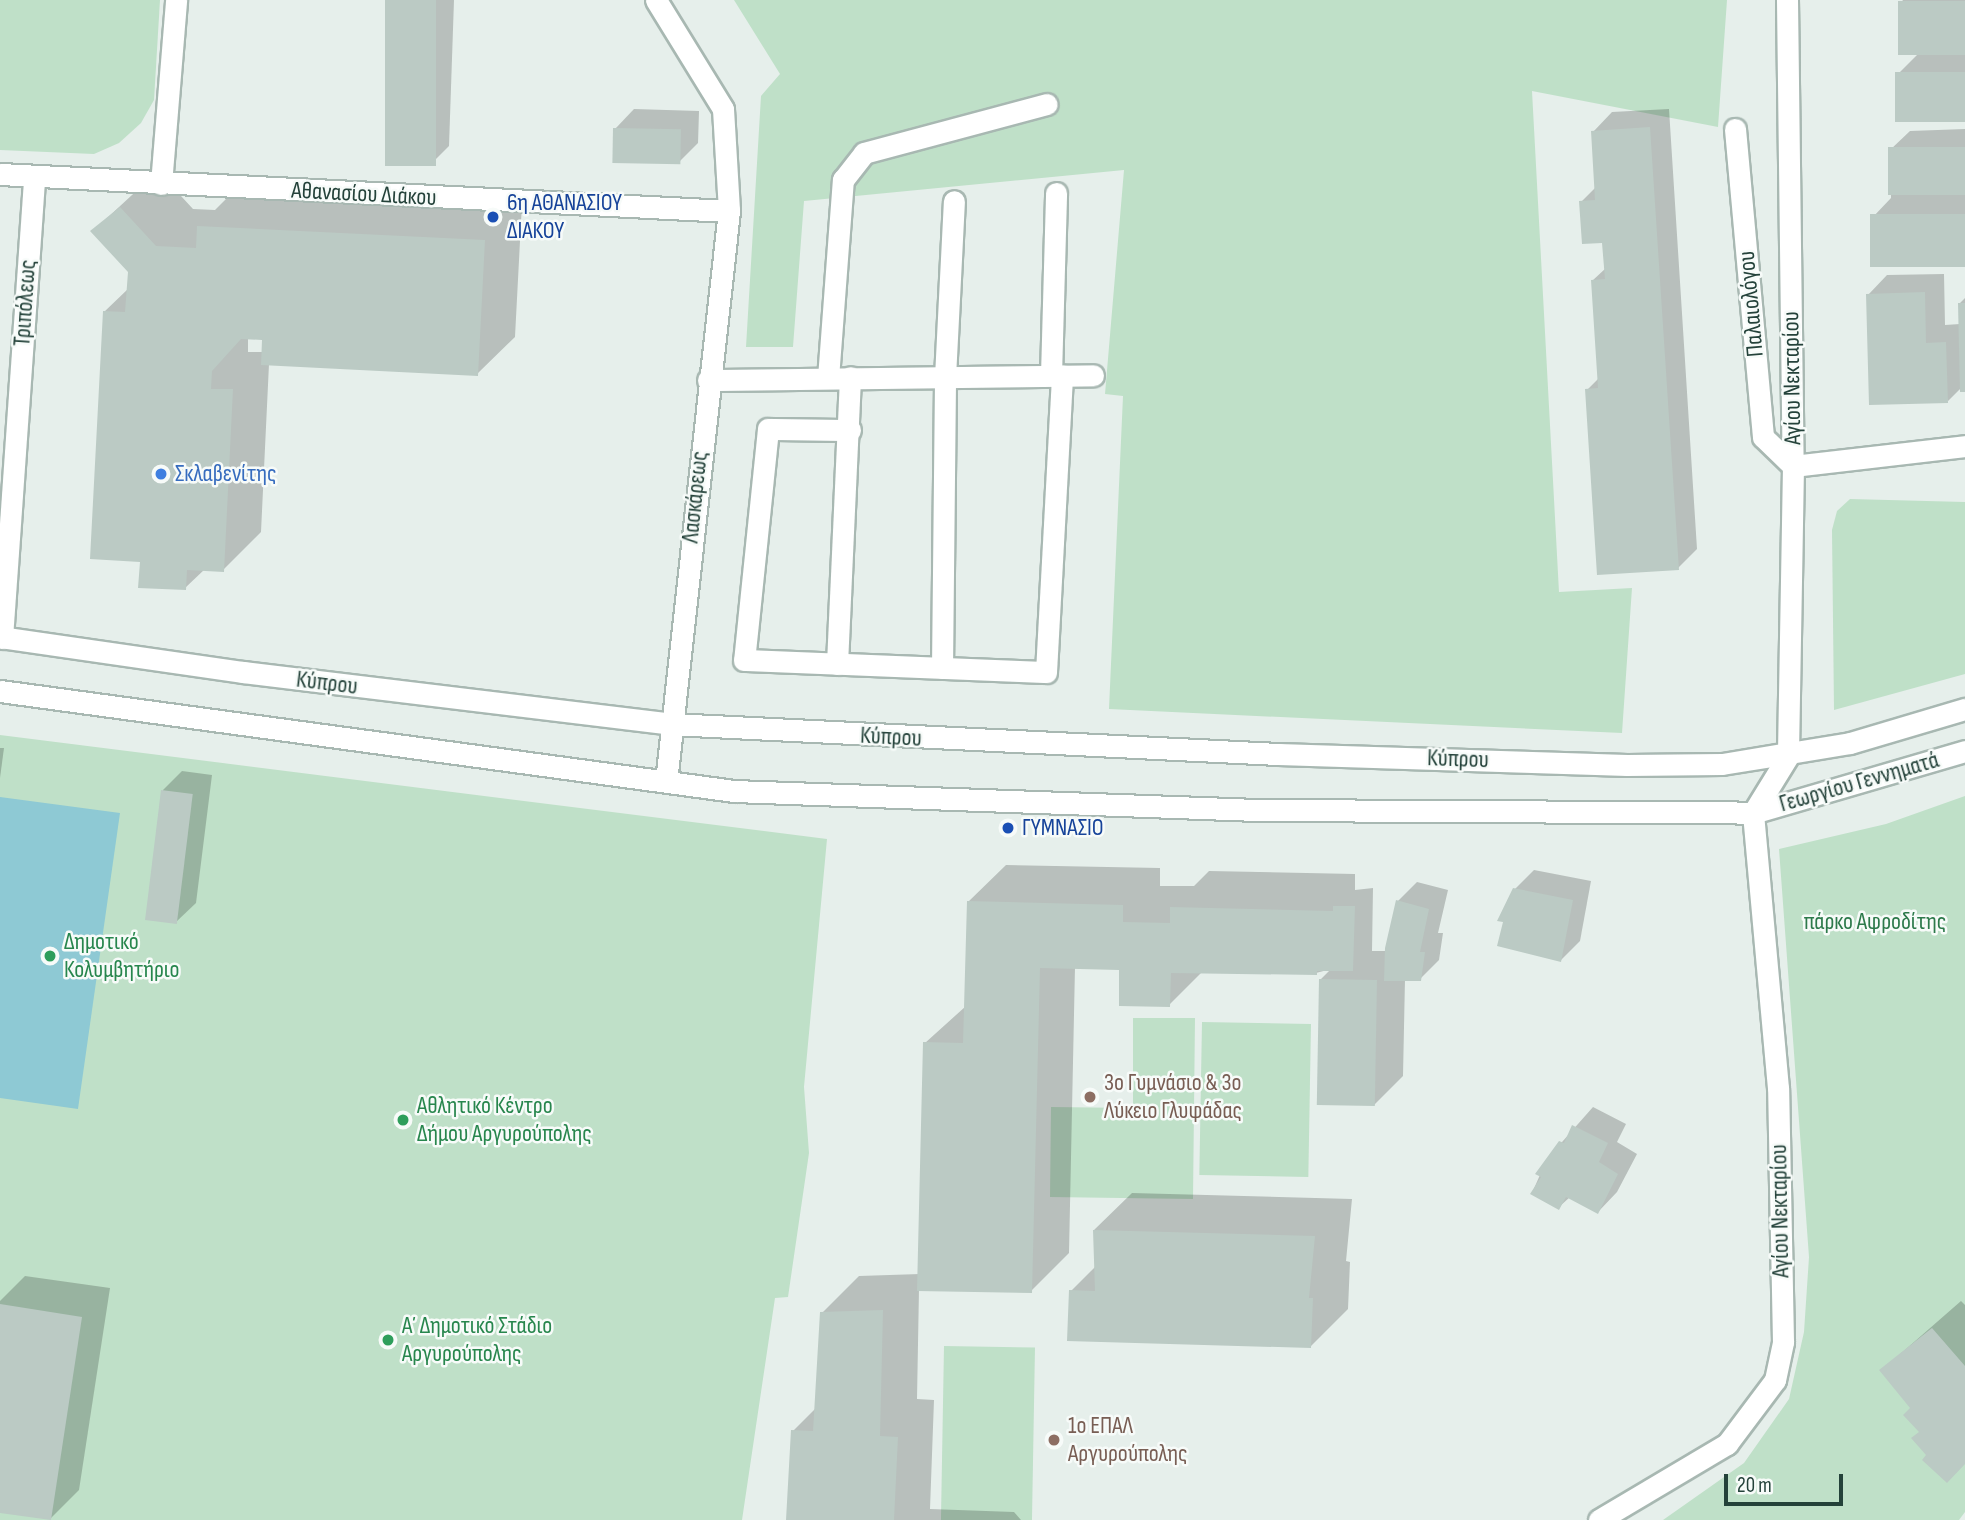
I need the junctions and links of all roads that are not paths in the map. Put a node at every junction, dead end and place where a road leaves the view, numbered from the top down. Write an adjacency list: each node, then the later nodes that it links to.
1 (176, 0): 8 (street)
2 (656, 0): 11 (street, Λασκάρεως)
3 (1787, 0): 20 (street, Αγίου Νεκταρίου)
4 (1047, 104): 16 (street)
5 (1735, 129): 20 (street, Παλαιολόγου)
6 (0, 174): 7 (street, Αθανασίου Διάκου)
7 (33, 177): 8 (street, Αθανασίου Διάκου); 21 (street, Τριπόλεως)
8 (161, 184): 11 (street, Αθανασίου Διάκου)
9 (1056, 193): 13 (street)
10 (954, 201): 15 (street)
11 (729, 211): 17 (street, Λασκάρεως)
12 (1093, 374): 13 (street)
13 (1056, 375): 15 (street); 23 (street)
14 (850, 377): 15 (street); 16 (street); 18 (street)
15 (945, 377): 23 (street)
16 (828, 378): 17 (street)
17 (708, 380): 26 (street, Λασκάρεως)
18 (850, 430): 22 (street); 22 (street)
19 (1965, 446): 20 (street)
20 (1793, 466): 28 (street, Αγίου Νεκταρίου)
21 (1, 638): 26 (street, Κύπρου)
22 (837, 664): 23 (street)
23 (942, 668)
24 (0, 691): 29 (street)
25 (1965, 709): 28 (street, Γεωργίου Γεννηματά)
26 (670, 724): 28 (street, Κύπρου); 29 (street, Λασκάρεως)
27 (1965, 751): 30 (street, Γεωργίου Γεννηματά)
28 (1788, 756): 30 (street)
29 (666, 782): 30 (street)
30 (1753, 813): 31 (street, Αγίου Νεκταρίου)
31 (1599, 1520)

